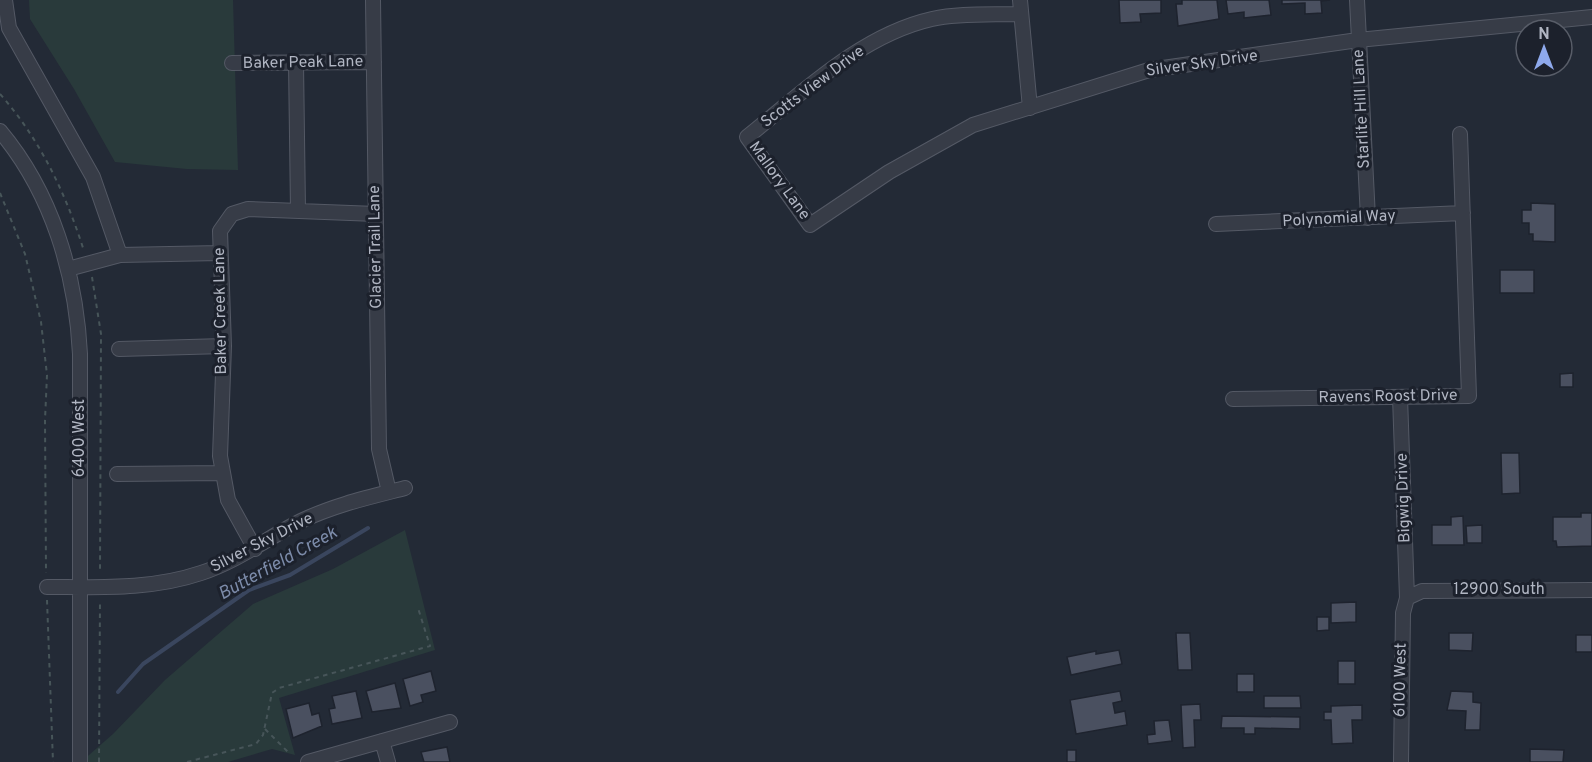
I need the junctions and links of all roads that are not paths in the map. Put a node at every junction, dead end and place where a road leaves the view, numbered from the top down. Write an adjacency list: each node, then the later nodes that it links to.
1 (5, 0): 22 (street)
2 (373, 0): 8 (street, Glacier Trail Lane)
3 (1020, 0): 5 (street)
4 (1357, 0): 7 (street, Starlite Hill Lane)
5 (1020, 14): 11 (street); 14 (street, Scotts View Drive)
6 (1592, 17): 7 (street, Silver Sky Drive)
7 (1358, 40): 11 (street, Silver Sky Drive); 18 (street, Starlite Hill Lane)
8 (374, 62): 10 (street, Baker Peak Lane); 17 (street, Glacier Trail Lane)
9 (232, 63): 10 (street, Baker Peak Lane)
10 (296, 63): 15 (street)
11 (1030, 108): 19 (street, Silver Sky Drive)
12 (0, 131): 23 (street, 6400 West)
13 (1460, 134): 16 (street)
14 (747, 137): 19 (street, Mallory Lane)
15 (298, 210): 17 (street, Baker Creek Lane); 21 (street, Baker Creek Lane)
16 (1463, 213): 18 (street, Polynomial Way); 26 (street, Ravens Roost Drive)
17 (376, 214): 31 (street, Glacier Trail Lane)
18 (1368, 218): 20 (street, Polynomial Way)
19 (810, 225)
20 (1216, 225)
21 (220, 253): 22 (street); 24 (street, Baker Creek Lane)
22 (120, 255): 23 (street)
23 (68, 269): 34 (street, 6400 West)
24 (224, 345): 25 (street); 28 (street, Baker Creek Lane)
25 (119, 349)
26 (1400, 397): 27 (street, Ravens Roost Drive); 36 (street, Bigwig Drive)
27 (1233, 399)
28 (222, 473): 29 (street); 32 (street, Baker Creek Lane)
29 (117, 474)
30 (405, 488): 31 (street, Silver Sky Drive)
31 (389, 492): 32 (street, Silver Sky Drive)
32 (255, 549): 34 (street, Silver Sky Drive)
33 (47, 587): 34 (street, Silver Sky Drive)
34 (80, 587): 39 (street, 6400 West)
35 (1592, 590): 36 (street, 12900 South)
36 (1407, 598): 42 (street, 6100 West)
37 (450, 722): 38 (street)
38 (382, 741): 40 (street); 41 (street)
39 (80, 762)
40 (308, 762)
41 (388, 762)
42 (1401, 762)

